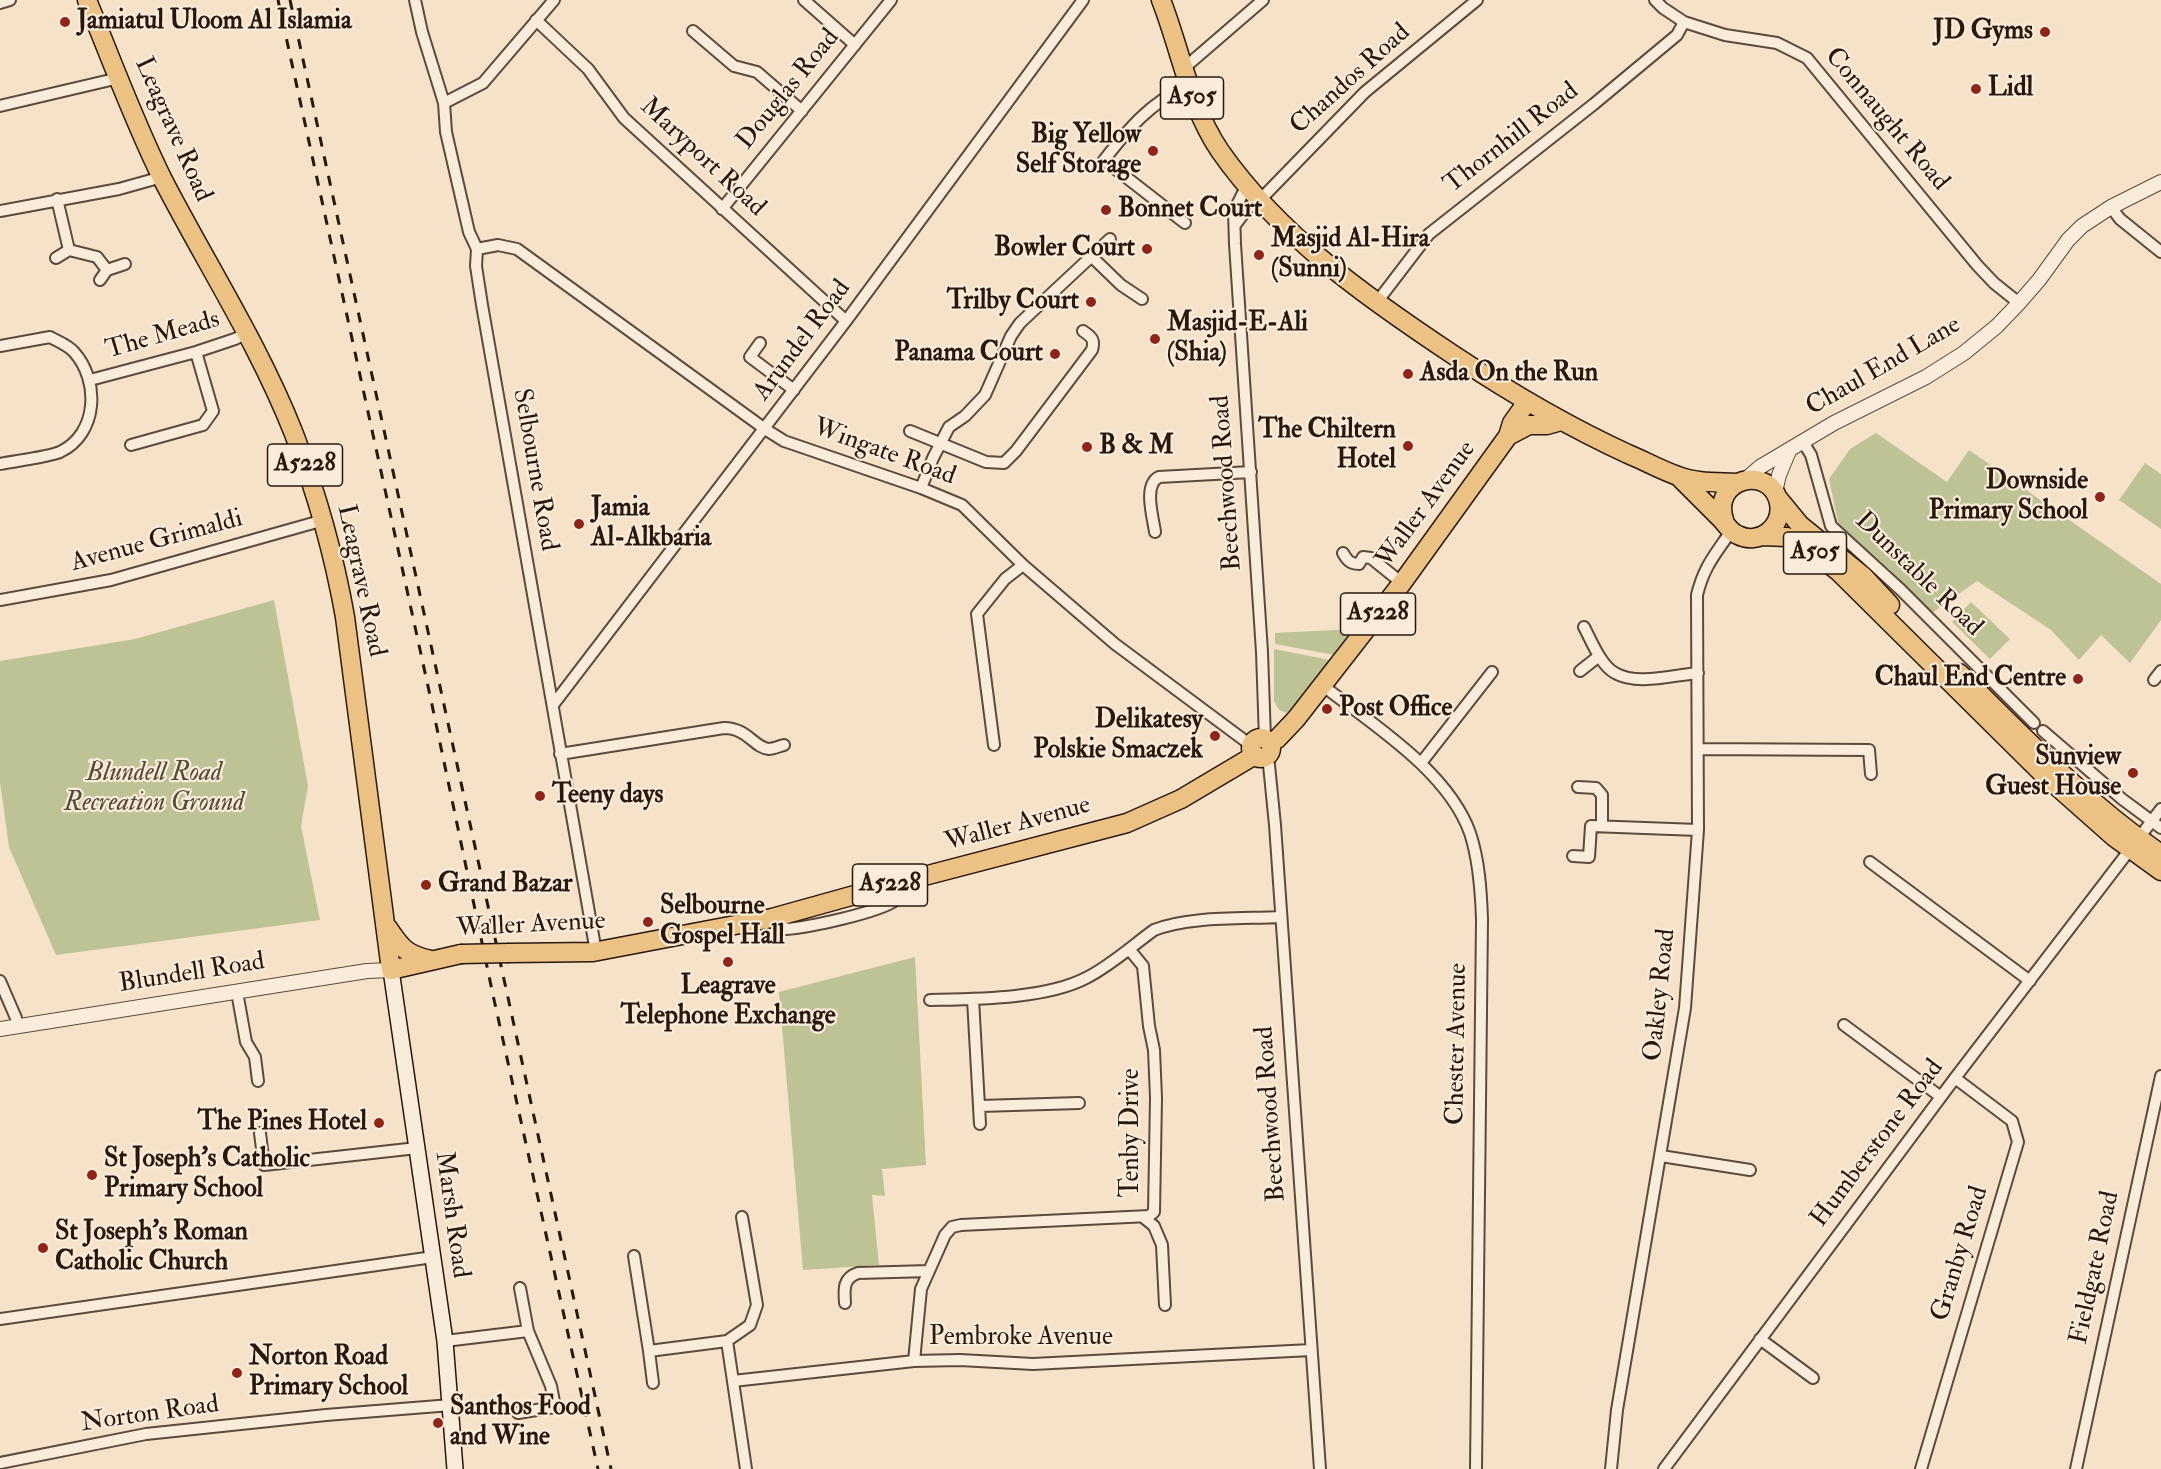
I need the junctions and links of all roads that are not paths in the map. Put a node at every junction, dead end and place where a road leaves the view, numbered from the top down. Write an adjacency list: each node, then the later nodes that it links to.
1 (10, 0): 12 (street)
2 (87, 0): 18 (main road, Leagrave Road / A5228)
3 (415, 0): 19 (street, Selbourne Road)
4 (554, 0): 13 (street)
5 (804, 0): 16 (street)
6 (891, 0): 16 (street, Douglas Road)
7 (1083, 0): 44 (street, Arundel Road)
8 (1161, 0): 17 (main road, A505)
9 (1263, 0): 17 (street)
10 (1477, 0): 26 (street, Chandos Road)
11 (1655, 0): 14 (street, Connaught Road)
12 (0, 3)
13 (536, 20): 19 (street); 28 (street, Maryport Road)
14 (1684, 22): 42 (street, Thornhill Road); 43 (street, Connaught Road)
15 (693, 31): 21 (street)
16 (855, 45): 21 (street, Douglas Road)
17 (1185, 77): 24 (main road, A505); 30 (street)
18 (119, 78): 20 (street); 22 (main road, Leagrave Road / A5228)
19 (444, 103): 33 (street, Selbourne Road)
20 (0, 106)
21 (802, 111): 28 (street, Douglas Road)
22 (162, 177): 25 (street); 46 (main road, Leagrave Road / A5228)
23 (2161, 182): 27 (street, Chaul End Lane)
24 (1247, 185): 26 (main road, A505); 31 (street, Beechwood Road)
25 (57, 199): 29 (street); 34 (street)
26 (1260, 200): 31 (street); 42 (main road, A505)
27 (2112, 207): 35 (street); 43 (street, Chaul End Lane)
28 (722, 209): 44 (street, Maryport Road)
29 (0, 211)
30 (1185, 223)
31 (1234, 225): 62 (street, Beechwood Road)
32 (1110, 239): 36 (street)
33 (477, 249): 54 (street, Wingate Road); 81 (street, Selbourne Road)
34 (69, 250): 37 (street); 39 (street)
35 (2161, 252)
36 (1091, 256): 41 (street); 58 (street)
37 (56, 258)
38 (124, 264): 39 (street)
39 (107, 270): 40 (street)
40 (100, 280)
41 (1142, 299)
42 (1377, 302): 52 (main road, A505)
43 (2019, 303): 57 (street, Chaul End Lane)
44 (846, 321): 51 (street, Arundel Road)
45 (1083, 331): 58 (street)
46 (247, 333): 49 (street, The Meads); 67 (main road, Leagrave Road / A5228)
47 (760, 343): 51 (street)
48 (0, 346): 50 (street)
49 (196, 352): 50 (street, The Meads); 59 (street)
50 (90, 380): 61 (street)
51 (794, 390): 54 (street, Arundel Road)
52 (1527, 402): 53 (main road, A505); 56 (main road, Waller Avenue / A5228)
53 (1561, 421): 56 (main road); 63 (main road, A505)
54 (765, 429): 65 (street, Wingate Road); 81 (street, Arundel Road)
55 (910, 431): 58 (street)
56 (1509, 436): 73 (main road, Waller Avenue / A5228)
57 (1803, 442): 60 (street, Chaul End Lane); 84 (street, Dunstable Road)
58 (941, 443): 65 (street)
59 (131, 445)
60 (1789, 451): 64 (street, Chaul End Lane); 66 (street)
61 (0, 464)
62 (1251, 472): 69 (street); 82 (street, Beechwood Road)
63 (1679, 477): 64 (main road, A505); 68 (main road, A505)
64 (1740, 481): 66 (main road); 68 (main road)
65 (921, 488): 72 (street, Wingate Road)
66 (1776, 494): 70 (main road); 99 (main road, Dunstable Road / A505)
67 (324, 520): 74 (street, Avenue Grimaldi); 105 (main road, Leagrave Road / A5228)
68 (1728, 527): 70 (main road); 79 (street, Oakley Road)
69 (1155, 532)
70 (1762, 536): 99 (main road, Dunstable Road / A505)
71 (1343, 553): 73 (street)
72 (1023, 565): 87 (street); 88 (street, Wingate Road)
73 (1402, 583): 80 (main road, Waller Avenue / A5228)
74 (0, 600)
75 (1584, 627): 76 (street)
76 (1599, 656): 77 (street); 79 (street)
77 (1580, 671)
78 (1492, 672): 91 (street)
79 (1698, 673): 89 (street, Oakley Road)
80 (1322, 685): 83 (main road, Waller Avenue / A5228); 91 (street, Chester Avenue)
81 (553, 705): 90 (street, Selbourne Road)
82 (1265, 706): 83 (street); 88 (street, Beechwood Road)
83 (1296, 719): 88 (main road, Waller Avenue / A5228)
84 (2034, 723)
85 (2043, 731): 95 (street)
86 (784, 745): 90 (street)
87 (994, 745)
88 (1261, 748): 104 (street, Beechwood Road); 107 (main road, Waller Avenue / A5228)
89 (1699, 749): 92 (street); 98 (street, Oakley Road)
90 (560, 754): 107 (street, Selbourne Road)
91 (1421, 763): 154 (street, Chester Avenue)
92 (1871, 774)
93 (1578, 787): 96 (street)
94 (2161, 809): 95 (street, Humberstone Road)
95 (2151, 821): 97 (street); 99 (street, Humberstone Road)
96 (1602, 826): 98 (street); 101 (street)
97 (2161, 828)
98 (1698, 830): 127 (street, Oakley Road)
99 (2134, 844): 100 (main road, Dunstable Road / A505); 103 (main road, Dunstable Road); 111 (street, Humberstone Road)
100 (2161, 854)
101 (1573, 856)
102 (1870, 862): 111 (street)
103 (2161, 871)
104 (1280, 917): 106 (street); 142 (street, Beechwood Road)
105 (386, 924): 108 (main road); 109 (main road, Leagrave Road / A5228)
106 (1129, 949): 114 (street); 130 (street, Tenby Drive)
107 (596, 952): 108 (main road, Waller Avenue / A5228, bridge)
108 (431, 960): 109 (main road, Waller Avenue / A5228)
109 (391, 970): 112 (street, Blundell Road); 126 (main road, Marsh Road)
110 (0, 981): 116 (street)
111 (2030, 981): 119 (street, Humberstone Road)
112 (237, 992): 116 (street, Blundell Road); 120 (street)
113 (930, 999): 114 (street)
114 (973, 999): 123 (street)
115 (1844, 1025): 121 (street)
116 (17, 1026): 117 (street, Blundell Road)
117 (0, 1029)
118 (2161, 1076): 158 (street, Fieldgate Road)
119 (1955, 1078): 121 (street, Humberstone Road); 157 (street, Granby Road)
120 (258, 1081)
121 (1941, 1097): 139 (street, Humberstone Road)
122 (1079, 1103): 123 (street)
123 (980, 1106): 124 (street)
124 (980, 1124)
125 (260, 1133): 126 (street)
126 (417, 1148): 132 (main road, Marsh Road)
127 (1661, 1156): 128 (street); 155 (street, Oakley Road)
128 (1750, 1170)
129 (742, 1217): 141 (street)
130 (1143, 1217): 133 (street, Tenby Drive); 136 (street)
131 (634, 1256): 143 (street)
132 (433, 1257): 137 (street); 140 (main road, Marsh Road)
133 (929, 1271): 135 (street); 144 (street, Tenby Drive)
134 (520, 1288): 138 (street)
135 (845, 1303)
136 (1164, 1305)
137 (0, 1320)
138 (528, 1331): 140 (street); 149 (street)
139 (1760, 1339): 145 (street); 156 (street, Humberstone Road)
140 (445, 1341): 148 (main road, Marsh Road)
141 (727, 1341): 143 (street); 146 (street)
142 (1311, 1350): 144 (street, Pembroke Avenue); 153 (street, Beechwood Road)
143 (649, 1351): 147 (street)
144 (914, 1361): 146 (street, Pembroke Avenue)
145 (1812, 1378)
146 (733, 1382): 152 (street)
147 (653, 1383)
148 (451, 1404): 150 (street, Norton Road); 151 (main road, Marsh Road)
149 (518, 1413)
150 (0, 1463)
151 (455, 1469)
152 (746, 1469)
153 (1320, 1469)
154 (1476, 1469)
155 (1611, 1469)
156 (1664, 1469)
157 (1921, 1469)
158 (2076, 1469)

